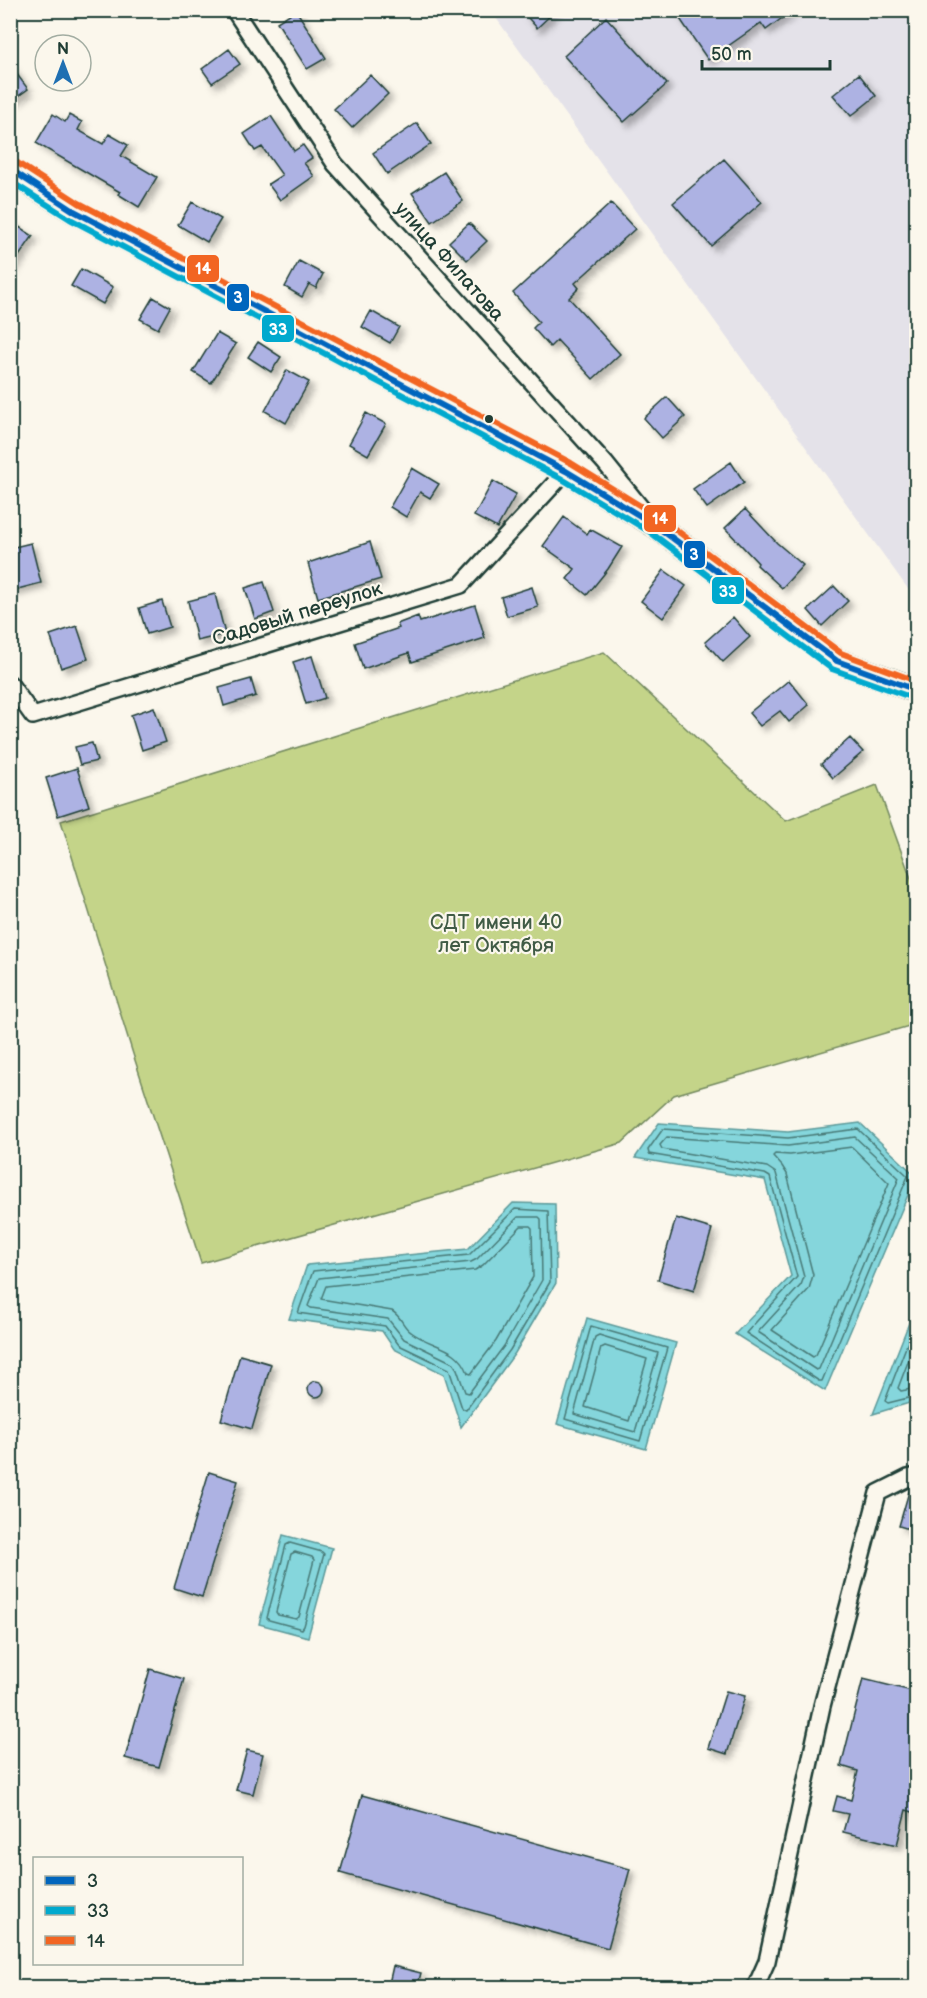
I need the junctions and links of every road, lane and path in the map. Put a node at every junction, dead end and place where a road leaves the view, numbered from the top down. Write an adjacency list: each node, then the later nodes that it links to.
1 (234, 10): 4 (street, улица Филатова)
2 (14, 177): 3 (main road)
3 (566, 471): 4 (main road); 5 (street, Садовый переулок)
4 (655, 525): 6 (main road)
5 (10, 684)
6 (916, 690)
7 (916, 1476): 8 (street)
8 (755, 1988)

